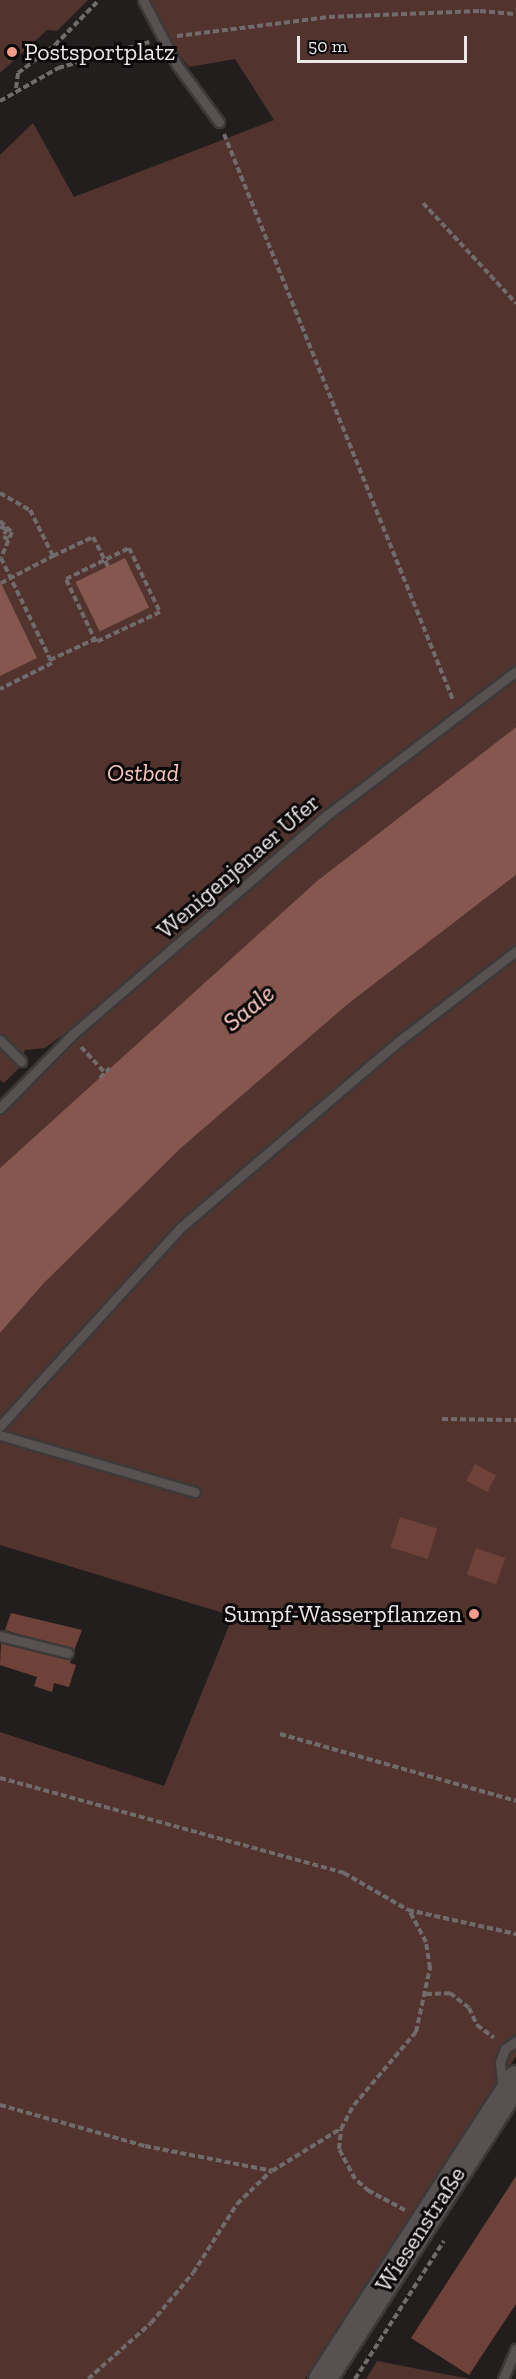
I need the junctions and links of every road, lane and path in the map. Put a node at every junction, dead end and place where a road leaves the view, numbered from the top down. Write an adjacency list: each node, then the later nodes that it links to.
1 (99, 0): 5 (path)
2 (143, 0): 4 (lane)
3 (516, 14): 4 (path)
4 (164, 39): 5 (path); 7 (lane)
5 (16, 89): 6 (path)
6 (0, 101)
7 (219, 122): 23 (path)
8 (423, 203): 9 (path)
9 (516, 303)
10 (0, 493): 14 (path)
11 (0, 521): 13 (path)
12 (0, 527): 13 (path)
13 (9, 539): 17 (path)
14 (53, 556): 15 (path); 17 (path)
15 (105, 560): 16 (path); 19 (path); 19 (path)
16 (108, 566)
17 (11, 578): 18 (path); 20 (path)
18 (1, 583)
19 (95, 639): 20 (path)
20 (50, 660): 22 (path)
21 (516, 672): 23 (lane, Wenigenjenaer Ufer)
22 (0, 689)
23 (458, 713): 25 (lane, Wenigenjenaer Ufer)
24 (516, 951): 34 (lane)
25 (72, 1035): 29 (path); 31 (lane, Wenigenjenaer Ufer)
26 (0, 1040): 27 (lane)
27 (21, 1061)
28 (110, 1068): 29 (path)
29 (105, 1073): 30 (path)
30 (100, 1078)
31 (0, 1108)
32 (442, 1419): 33 (path)
33 (516, 1420)
34 (0, 1426)
35 (0, 1435): 36 (lane)
36 (195, 1492)
37 (0, 1636): 38 (lane)
38 (68, 1653)
39 (280, 1734): 41 (path)
40 (0, 1778): 42 (path)
41 (516, 1801)
42 (408, 1910): 43 (path); 44 (path)
43 (516, 1934)
44 (426, 1994): 46 (path); 49 (path)
45 (516, 2041): 46 (lane)
46 (505, 2049): 47 (lane)
47 (510, 2088): 51 (street, Wiesenstraße)
48 (0, 2105): 50 (path)
49 (340, 2129): 50 (path); 51 (path)
50 (272, 2171): 53 (path)
51 (435, 2230): 54 (street, Wiesenstraße); 55 (path)
52 (516, 2349): 56 (lane)
53 (88, 2379)
54 (322, 2379)
55 (355, 2379)
56 (503, 2379)

